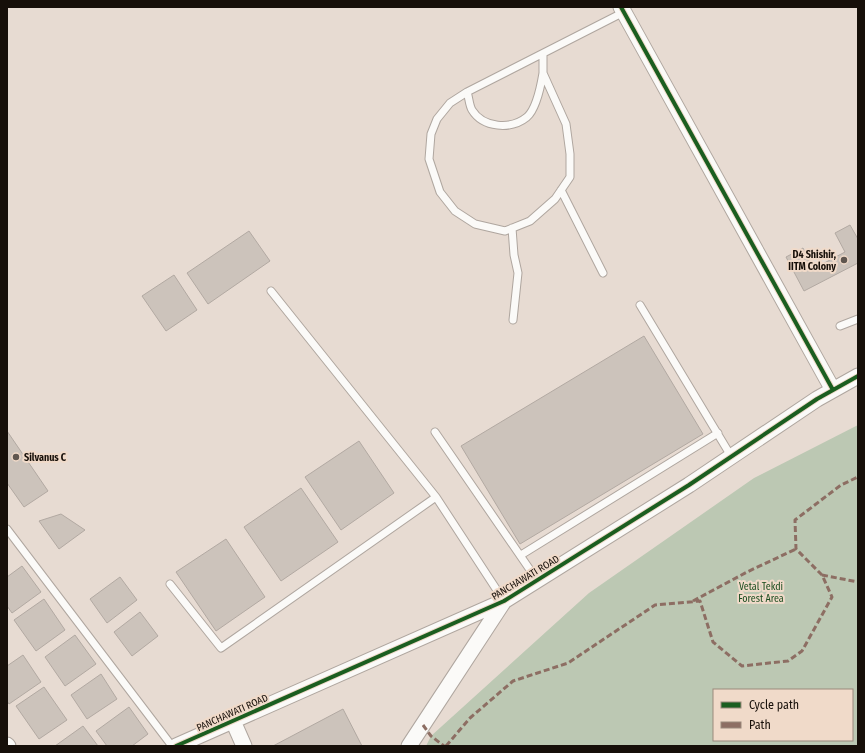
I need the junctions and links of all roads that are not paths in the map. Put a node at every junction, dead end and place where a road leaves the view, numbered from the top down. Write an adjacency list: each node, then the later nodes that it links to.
1 (623, 9): 2 (lane); 14 (street)
2 (543, 54): 3 (lane); 4 (lane)
3 (543, 72): 4 (lane); 5 (lane)
4 (467, 92): 6 (lane)
5 (561, 190): 6 (lane); 7 (lane)
6 (512, 228): 11 (lane)
7 (603, 273)
8 (271, 291): 18 (lane)
9 (640, 305): 16 (lane)
10 (858, 319): 12 (lane)
11 (513, 320)
12 (840, 326)
13 (858, 376): 14 (street, PANCHAWATI ROAD)
14 (833, 390): 17 (street, PANCHAWATI ROAD)
15 (435, 432): 20 (lane)
16 (718, 433): 17 (lane); 20 (lane)
17 (732, 456): 21 (street, PANCHAWATI ROAD)
18 (436, 497): 22 (lane); 23 (lane)
19 (7, 529): 25 (lane)
20 (521, 556): 21 (lane)
21 (537, 580): 23 (street, PANCHAWATI ROAD)
22 (170, 584)
23 (504, 601): 24 (street, PANCHAWATI ROAD); 28 (street, PANCHAWATI ROAD)
24 (233, 721): 26 (street, PANCHAWATI ROAD); 27 (street)
25 (172, 746)
26 (176, 746)
27 (244, 746)
28 (409, 746)

